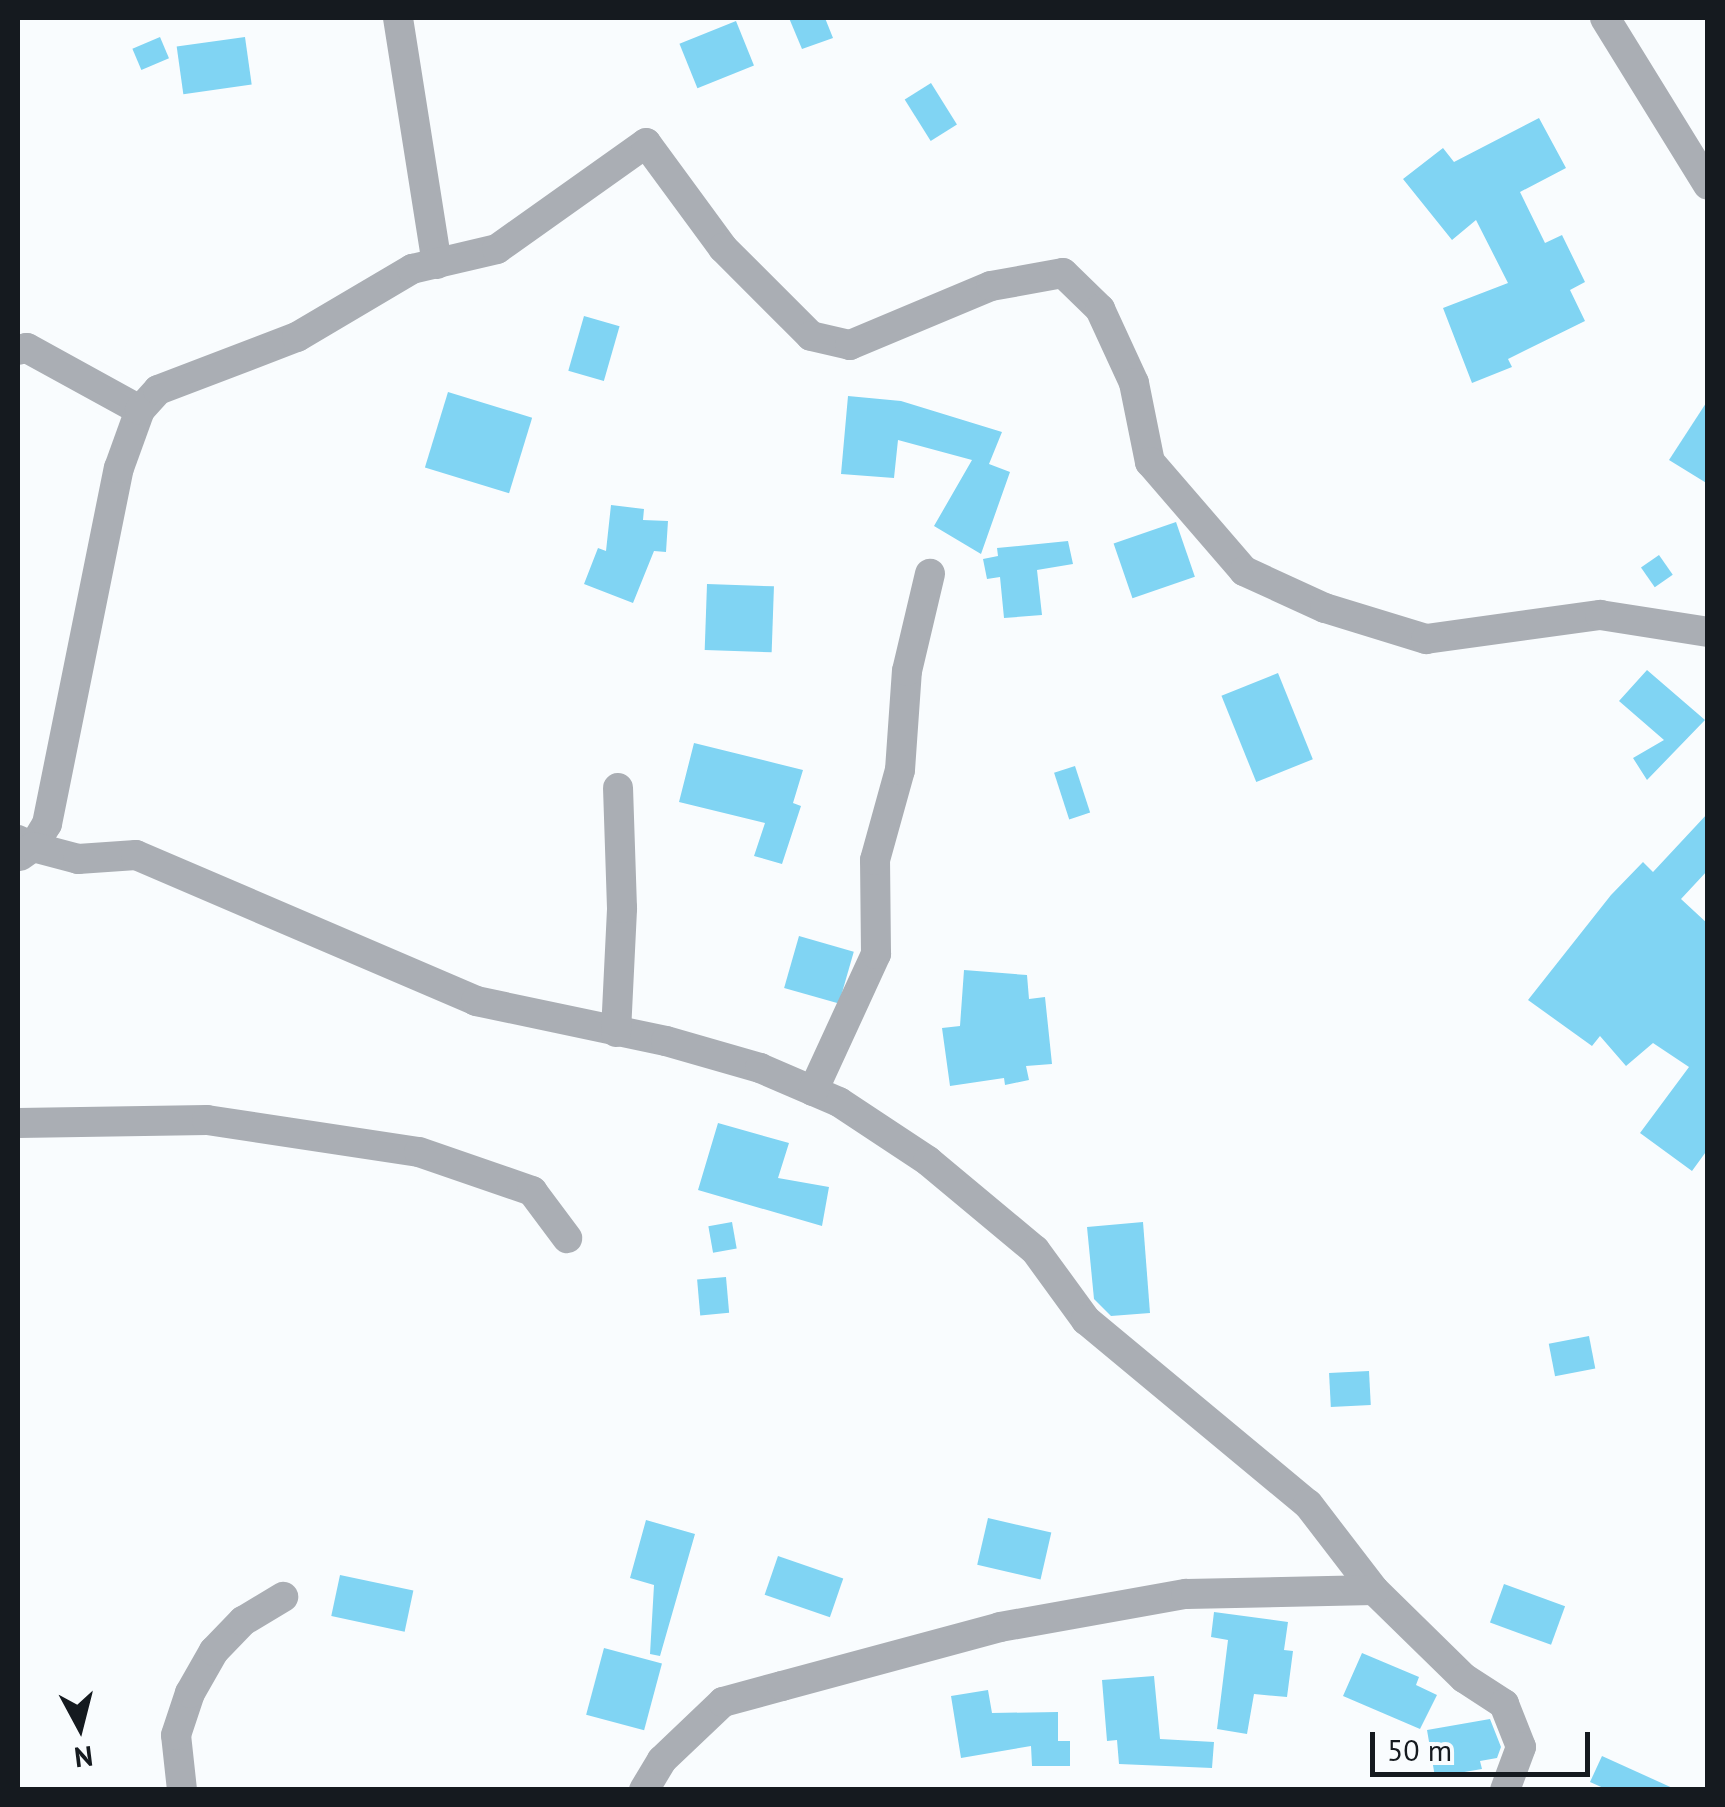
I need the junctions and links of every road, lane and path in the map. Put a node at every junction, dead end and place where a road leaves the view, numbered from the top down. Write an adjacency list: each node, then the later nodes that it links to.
1 (398, 18): 4 (street)
2 (1605, 18): 3 (street)
3 (1708, 185)
4 (436, 264): 6 (street); 8 (street)
5 (18, 350): 6 (street)
6 (140, 410): 10 (street)
7 (930, 574): 12 (street)
8 (1708, 632)
9 (618, 788): 11 (street)
10 (23, 848): 11 (street)
11 (616, 1032): 12 (street)
12 (813, 1091): 15 (street)
13 (18, 1123): 14 (street)
14 (566, 1238)
15 (1374, 1590): 18 (street); 19 (street)
16 (284, 1597): 17 (street)
17 (182, 1790)
18 (644, 1790)
19 (1506, 1790)

